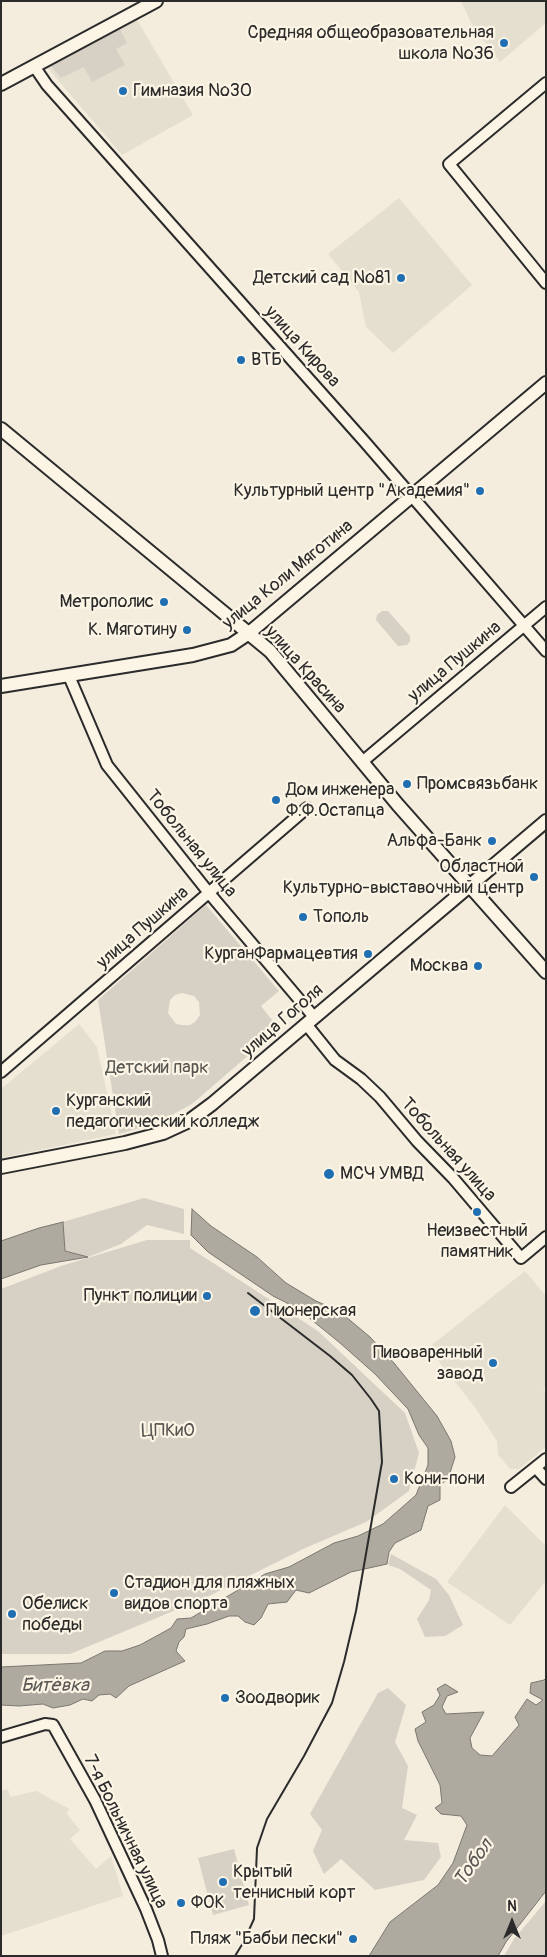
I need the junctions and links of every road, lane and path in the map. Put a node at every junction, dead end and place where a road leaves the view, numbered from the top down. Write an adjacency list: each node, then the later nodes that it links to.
1 (156, 1): 2 (main road)
2 (34, 66): 4 (main road); 8 (street, улица Кирова)
3 (546, 83): 5 (street)
4 (1, 84)
5 (546, 283)
6 (546, 383): 8 (main road, улица Коли Мяготина)
7 (1, 429): 11 (main road, улица Красина)
8 (411, 496): 10 (street, улица Кирова); 11 (main road, улица Коли Мяготина)
9 (546, 607): 10 (street, улица Пушкина)
10 (524, 625): 12 (street, улица Кирова); 15 (street, улица Пушкина)
11 (249, 633): 13 (main road, улица Коли Мяготина); 15 (main road, улица Красина)
12 (546, 651)
13 (69, 676): 14 (main road, улица Коли Мяготина); 19 (street, Тобольная улица)
14 (1, 686)
15 (362, 762): 18 (main road, улица Красина)
16 (307, 808): 19 (street, улица Пушкина)
17 (546, 820): 18 (main road, улица Гоголя)
18 (470, 885): 20 (main road, улица Красина); 21 (main road, улица Гоголя)
19 (209, 893): 21 (street, Тобольная улица); 22 (street, улица Пушкина)
20 (546, 972)
21 (310, 1020): 23 (main road, улица Гоголя); 24 (street, Тобольная улица)
22 (1, 1072)
23 (1, 1167)
24 (546, 1237)
25 (546, 1459): 26 (street)
26 (536, 1468): 27 (street); 28 (street)
27 (546, 1479)
28 (511, 1488)
29 (1, 1737): 30 (street, 7-я Больничная улица)
30 (162, 1956)

